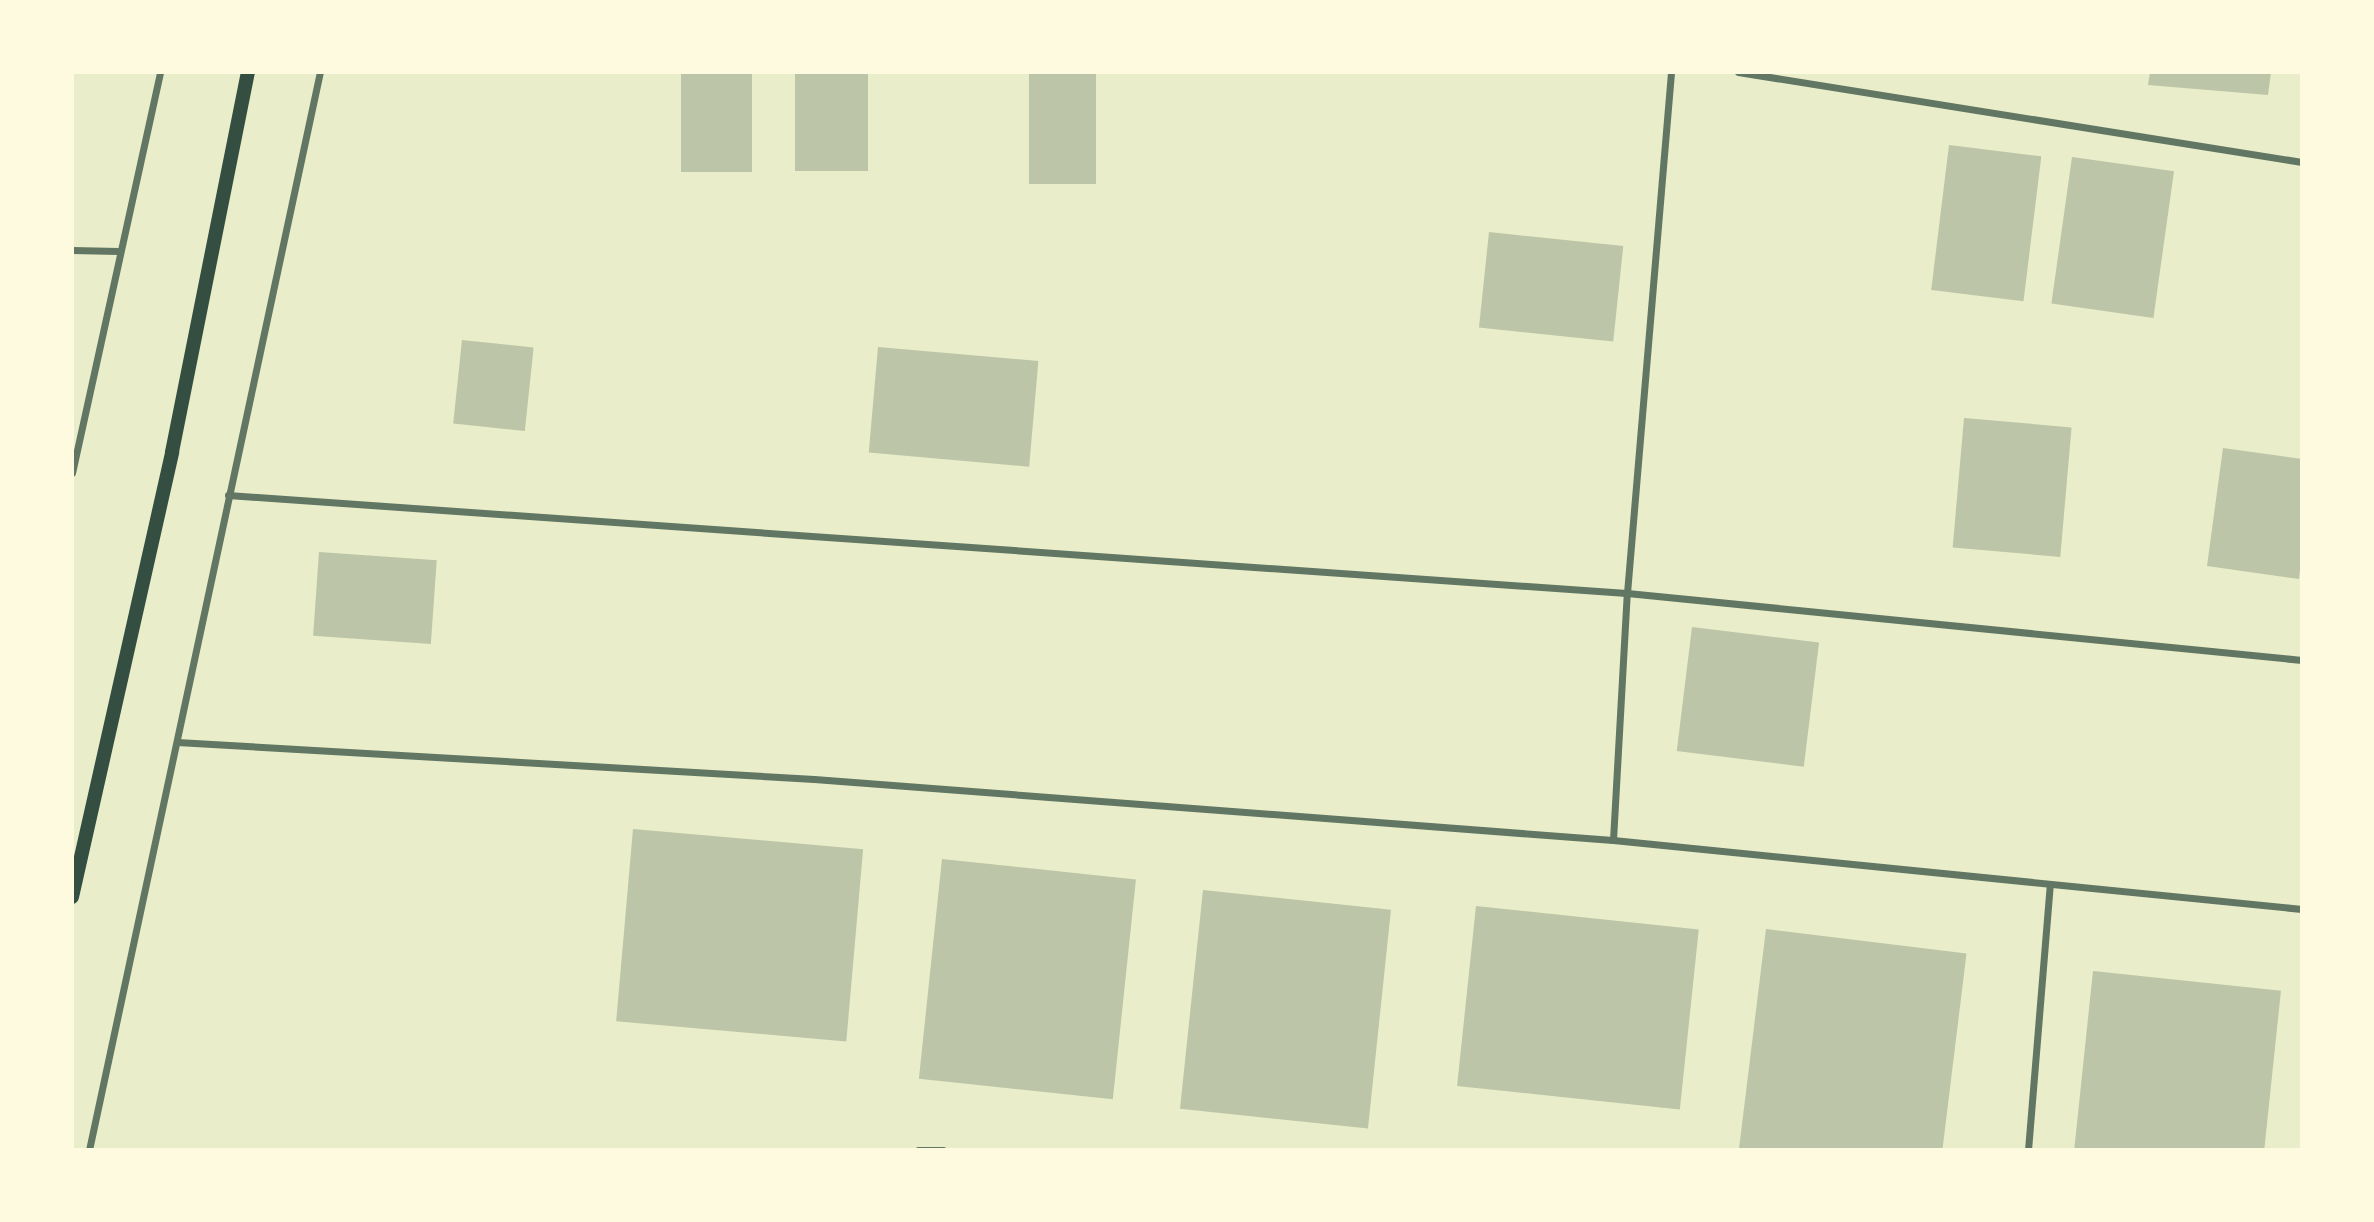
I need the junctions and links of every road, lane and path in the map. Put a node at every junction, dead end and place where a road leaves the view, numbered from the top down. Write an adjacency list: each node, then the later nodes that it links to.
1 (160, 72): 8 (street)
2 (248, 72): 16 (main road)
3 (320, 72): 10 (street)
4 (1671, 72): 11 (street)
5 (1738, 72): 6 (street)
6 (2302, 162)
7 (72, 250): 8 (street)
8 (118, 251): 9 (street)
9 (72, 473)
10 (228, 495): 11 (street); 13 (street)
11 (1627, 593): 12 (street); 14 (street)
12 (2302, 660)
13 (177, 742): 14 (street); 18 (street)
14 (1613, 840): 15 (street)
15 (2050, 885): 17 (street); 21 (street)
16 (72, 897)
17 (2302, 909)
18 (89, 1150)
19 (918, 1150): 20 (street)
20 (943, 1150)
21 (2028, 1150)

